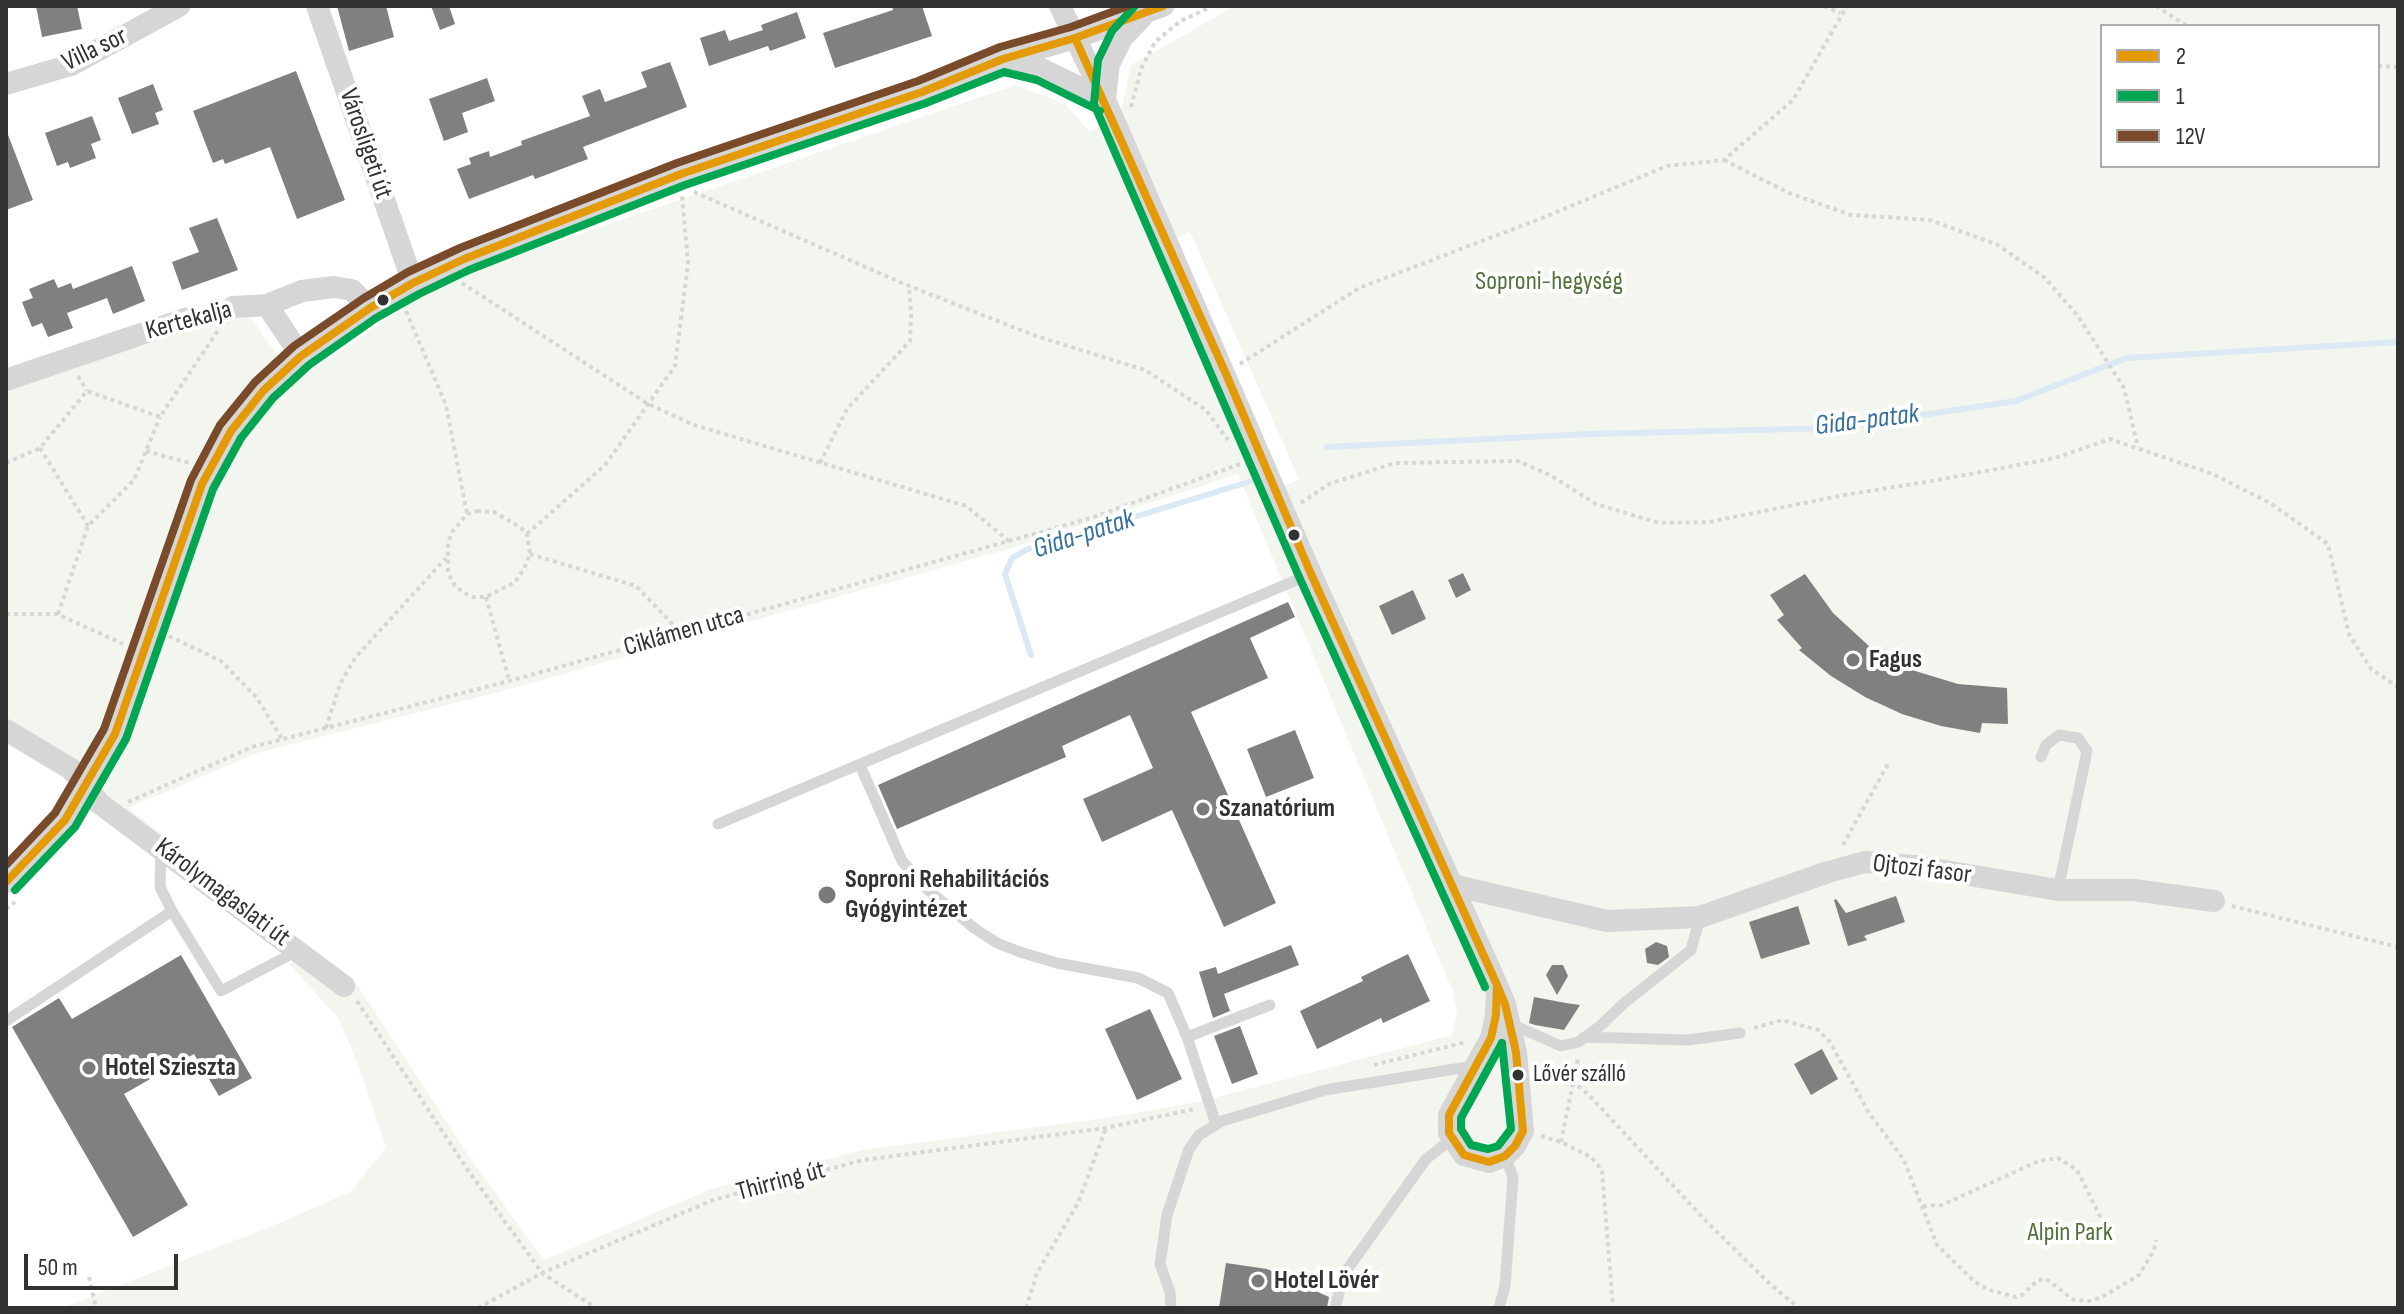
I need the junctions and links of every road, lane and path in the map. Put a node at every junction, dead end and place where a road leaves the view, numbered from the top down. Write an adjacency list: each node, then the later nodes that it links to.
1 (179, 6): 12 (street, Villa sor)
2 (317, 6): 19 (street, Városligeti út)
3 (1060, 6): 10 (street)
4 (1824, 6): 8 (path)
5 (1847, 6): 8 (path)
6 (2156, 6): 9 (path)
7 (1154, 10): 10 (street); 13 (street)
8 (1841, 14): 14 (path)
9 (2184, 24)
10 (1075, 38): 11 (street); 13 (street)
11 (1003, 59): 13 (street); 15 (street)
12 (6, 84)
13 (1105, 100): 27 (street)
14 (1724, 160): 27 (path); 32 (path)
15 (685, 186): 16 (path); 18 (path); 19 (street); 29 (path)
16 (707, 186)
17 (454, 277): 29 (path)
18 (909, 286): 31 (path); 38 (path)
19 (414, 294): 22 (street); 23 (path)
20 (267, 305): 21 (street, Kertekalja); 22 (street, Kertekalja); 26 (street)
21 (233, 307): 30 (path)
22 (370, 308): 26 (street)
23 (406, 311): 25 (path); 40 (path)
24 (188, 318): 28 (street, Kertekalja)
25 (393, 319)
26 (301, 356): 51 (street)
27 (1226, 374): 46 (street)
28 (6, 380)
29 (648, 404): 38 (path); 42 (path)
30 (160, 417): 33 (path); 34 (path)
31 (1229, 442)
32 (2138, 447): 39 (path); 53 (path)
33 (40, 448): 36 (path); 41 (path)
34 (146, 451): 37 (path); 41 (path)
35 (1237, 452): 43 (path, Ciklámen utca)
36 (6, 463)
37 (190, 463)
38 (820, 463): 43 (path)
39 (1293, 509)
40 (467, 514): 42 (path); 45 (path)
41 (88, 526): 49 (path)
42 (527, 534): 44 (path)
43 (1009, 541): 50 (path, Ciklámen utca)
44 (530, 554): 47 (path); 50 (path)
45 (446, 558): 47 (path); 54 (path)
46 (1311, 574): 59 (lane); 65 (street)
47 (486, 597): 52 (path)
48 (6, 614): 49 (path)
49 (57, 614): 51 (path)
50 (681, 633): 52 (path, Ciklámen utca)
51 (149, 634): 56 (path); 60 (street)
52 (509, 681): 54 (path, Ciklámen utca)
53 (2398, 687)
54 (326, 728): 56 (path, Ciklámen utca)
55 (6, 730): 60 (street, Károlymagaslati út)
56 (282, 739): 60 (path, Ciklámen utca)
57 (2041, 757): 66 (lane)
58 (1888, 764): 63 (path)
59 (860, 765): 61 (lane); 78 (lane)
60 (98, 800): 62 (street, Károlymagaslati út); 64 (street)
61 (718, 824)
62 (161, 847): 68 (lane); 71 (street, Károlymagaslati út)
63 (1828, 872): 66 (street, Ojtozi fasor); 69 (street, Ojtozi fasor)
64 (6, 882)
65 (1452, 885): 69 (street, Ojtozi fasor); 72 (street)
66 (2058, 890): 67 (street, Ojtozi fasor)
67 (2214, 901): 70 (path)
68 (172, 911): 71 (lane); 75 (lane)
69 (1700, 917): 79 (lane)
70 (2398, 947)
71 (298, 950): 73 (street, Károlymagaslati út)
72 (1497, 985): 76 (street); 81 (street)
73 (344, 986): 89 (path)
74 (1270, 1005): 78 (lane)
75 (6, 1021)
76 (1511, 1024): 79 (lane); 80 (street)
77 (1740, 1033): 79 (lane); 86 (path)
78 (1187, 1037): 83 (lane)
79 (1584, 1037)
80 (1516, 1052): 82 (path); 85 (street)
81 (1477, 1065): 83 (lane); 84 (street)
82 (1571, 1080): 98 (path); 99 (path)
83 (1216, 1124): 95 (lane)
84 (1452, 1139): 85 (street); 96 (lane)
85 (1505, 1156): 97 (lane)
86 (1923, 1206): 87 (path); 88 (path)
87 (2105, 1226)
88 (2156, 1240)
89 (542, 1273): 92 (path, Thirring út); 93 (path); 94 (path, Thirring út)
90 (89, 1277): 91 (path)
91 (96, 1308)
92 (478, 1308)
93 (596, 1308)
94 (1026, 1308)
95 (1171, 1308)
96 (1335, 1308)
97 (1499, 1308)
98 (1613, 1308)
99 (1799, 1308)

